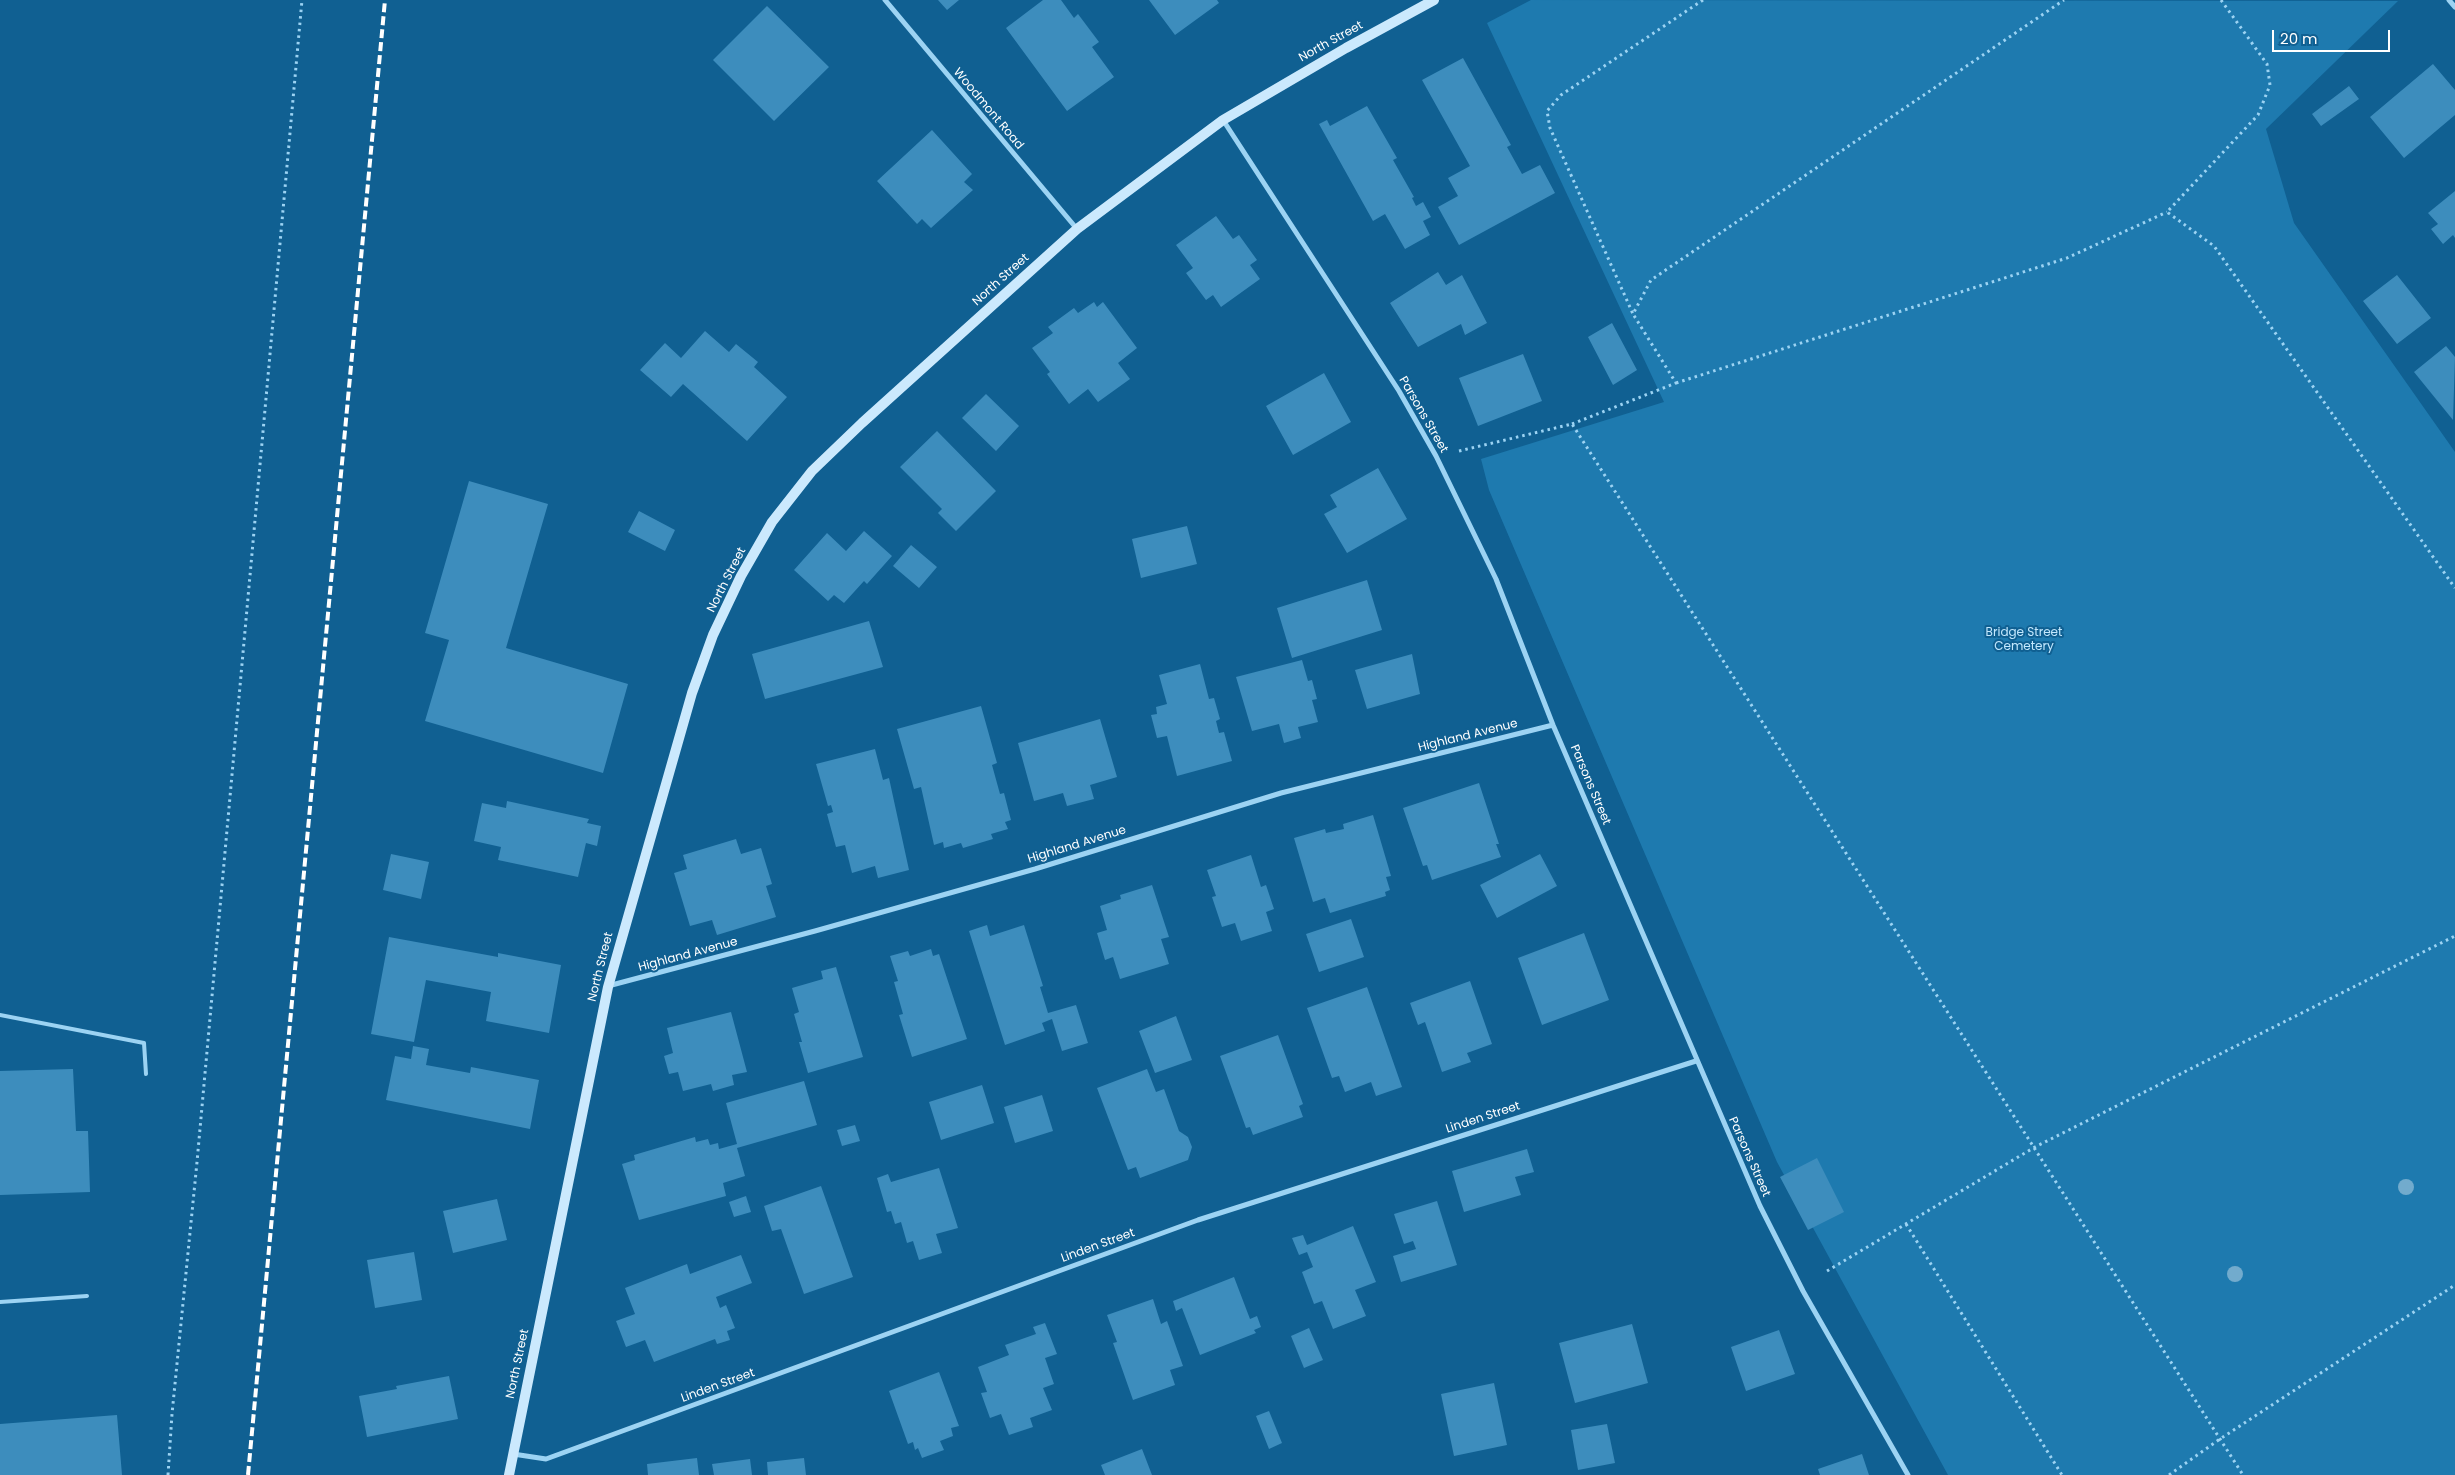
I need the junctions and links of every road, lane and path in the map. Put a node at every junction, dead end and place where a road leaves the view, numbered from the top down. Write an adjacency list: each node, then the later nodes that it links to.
1 (302, 0): 31 (path)
2 (885, 0): 11 (street, Woodmont Road)
3 (1434, 0): 9 (street, North Street)
4 (1703, 0): 12 (path)
5 (2064, 0): 12 (path)
6 (2221, 0): 10 (path)
7 (2449, 0): 8 (street)
8 (2455, 7)
9 (1223, 120): 11 (street, North Street); 15 (street, Parsons Street)
10 (2167, 212): 13 (path); 16 (path)
11 (1077, 229): 19 (street, North Street)
12 (1633, 314): 13 (path)
13 (1676, 383): 14 (path)
14 (1572, 424): 15 (path); 23 (path)
15 (1436, 456): 17 (street, Parsons Street)
16 (2455, 588)
17 (1553, 725): 19 (street, Highland Avenue); 21 (street, Parsons Street)
18 (2455, 936): 23 (path)
19 (608, 987): 30 (street, North Street)
20 (0, 1015): 22 (lane)
21 (1696, 1061): 30 (street, Linden Street); 33 (street, Parsons Street)
22 (146, 1074)
23 (2035, 1147): 24 (path); 29 (path)
24 (1906, 1224): 25 (path); 34 (path)
25 (1827, 1271)
26 (2455, 1285): 29 (path)
27 (87, 1296): 28 (lane)
28 (0, 1302)
29 (2220, 1439): 35 (path); 36 (path)
30 (512, 1454): 32 (street, North Street)
31 (168, 1475)
32 (509, 1475)
33 (1908, 1475)
34 (2062, 1475)
35 (2169, 1475)
36 (2243, 1475)

